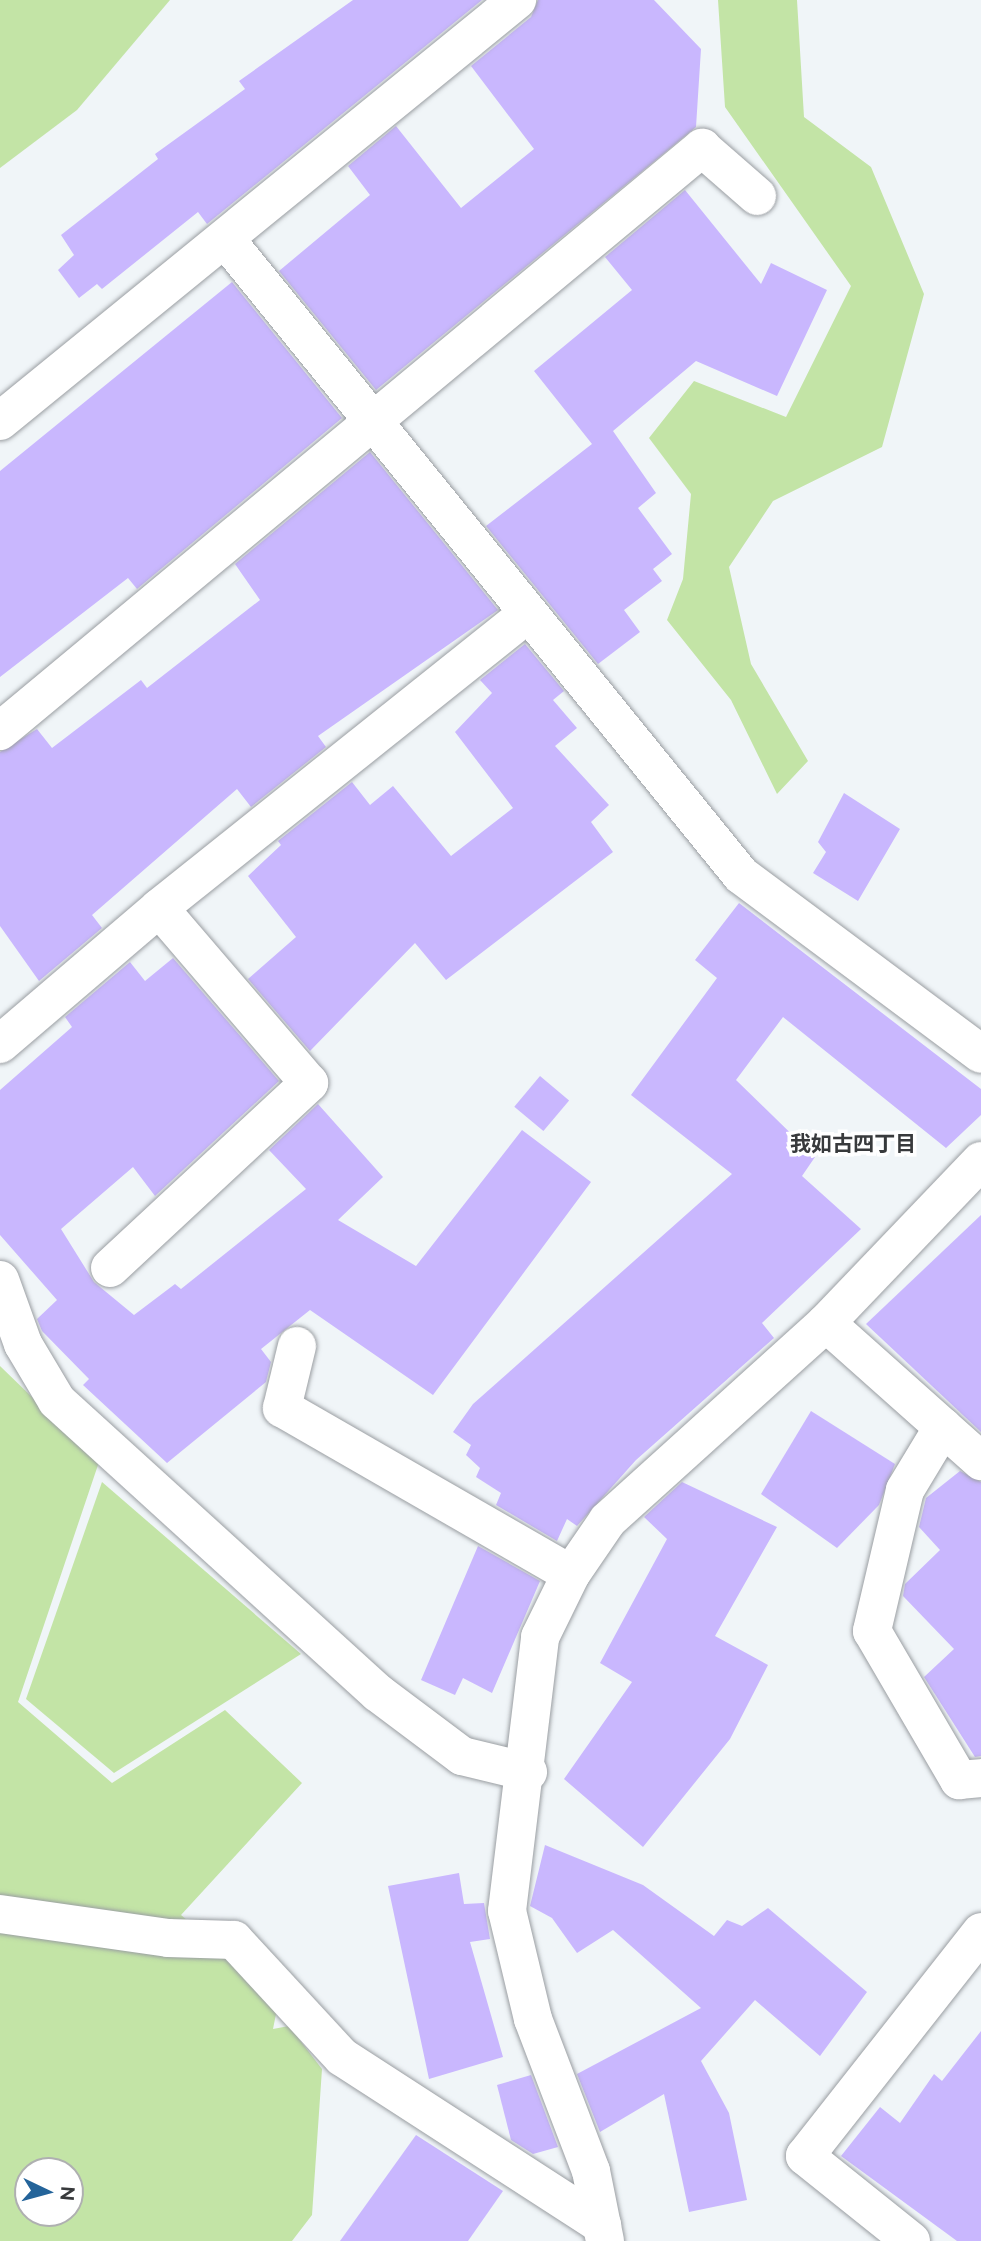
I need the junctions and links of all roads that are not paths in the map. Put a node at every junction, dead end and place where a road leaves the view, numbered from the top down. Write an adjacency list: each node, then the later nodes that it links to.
1 (517, 0): 3 (street)
2 (757, 196): 5 (street)
3 (227, 242): 4 (street); 5 (street)
4 (0, 421)
5 (373, 424): 6 (street); 7 (street)
6 (525, 616): 8 (street); 10 (street)
7 (0, 731)
8 (159, 908): 9 (street); 12 (street)
9 (0, 1044)
10 (981, 1054)
11 (981, 1161): 14 (street)
12 (110, 1268)
13 (0, 1280): 19 (street)
14 (826, 1323): 16 (street); 18 (street)
15 (297, 1346): 18 (street)
16 (943, 1427): 17 (street); 20 (street)
17 (981, 1461)
18 (570, 1574): 19 (street)
19 (528, 1772): 23 (street)
20 (981, 1778)
21 (0, 1914): 23 (street)
22 (981, 1932): 24 (street)
23 (604, 2233)
24 (911, 2241)

